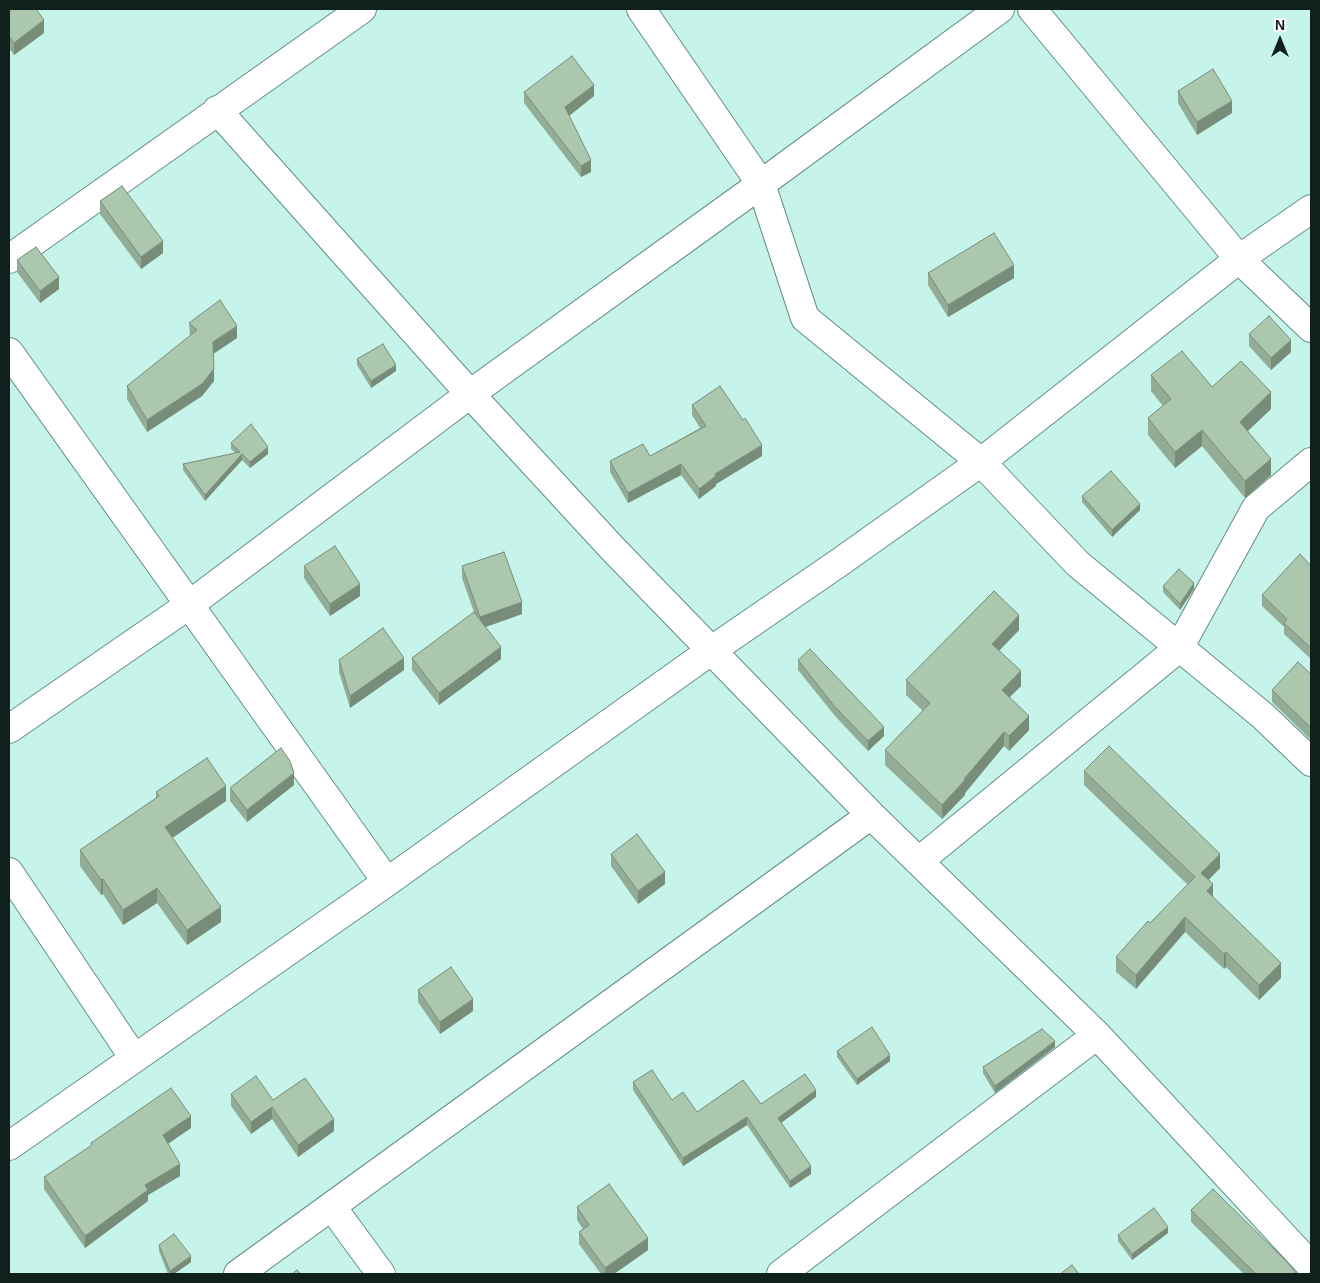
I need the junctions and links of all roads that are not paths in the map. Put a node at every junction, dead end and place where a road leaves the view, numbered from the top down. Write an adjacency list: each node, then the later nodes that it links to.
1 (362, 9): 5 (street)
2 (641, 9): 6 (street)
3 (1000, 9): 6 (street)
4 (1032, 9): 9 (street)
5 (217, 110): 8 (street); 12 (street)
6 (761, 184): 12 (street); 13 (street)
7 (1311, 208): 9 (street)
8 (9, 259)
9 (1239, 259): 10 (street); 13 (street)
10 (1311, 328)
11 (9, 352): 15 (street)
12 (470, 394): 15 (street); 17 (street)
13 (982, 462): 16 (street); 17 (street)
14 (1311, 462): 16 (street)
15 (189, 605): 18 (street); 23 (street)
16 (1179, 648): 19 (street); 21 (street)
17 (712, 650): 20 (street); 23 (street)
18 (9, 730)
19 (1311, 762)
20 (871, 815): 21 (street); 27 (street)
21 (919, 861): 24 (street)
22 (9, 872): 25 (street)
23 (387, 882): 25 (street)
24 (1097, 1035): 28 (street); 31 (street)
25 (134, 1058): 26 (street)
26 (9, 1146)
27 (332, 1207): 29 (street); 30 (street)
28 (1311, 1266)
29 (238, 1274)
30 (381, 1274)
31 (781, 1274)

